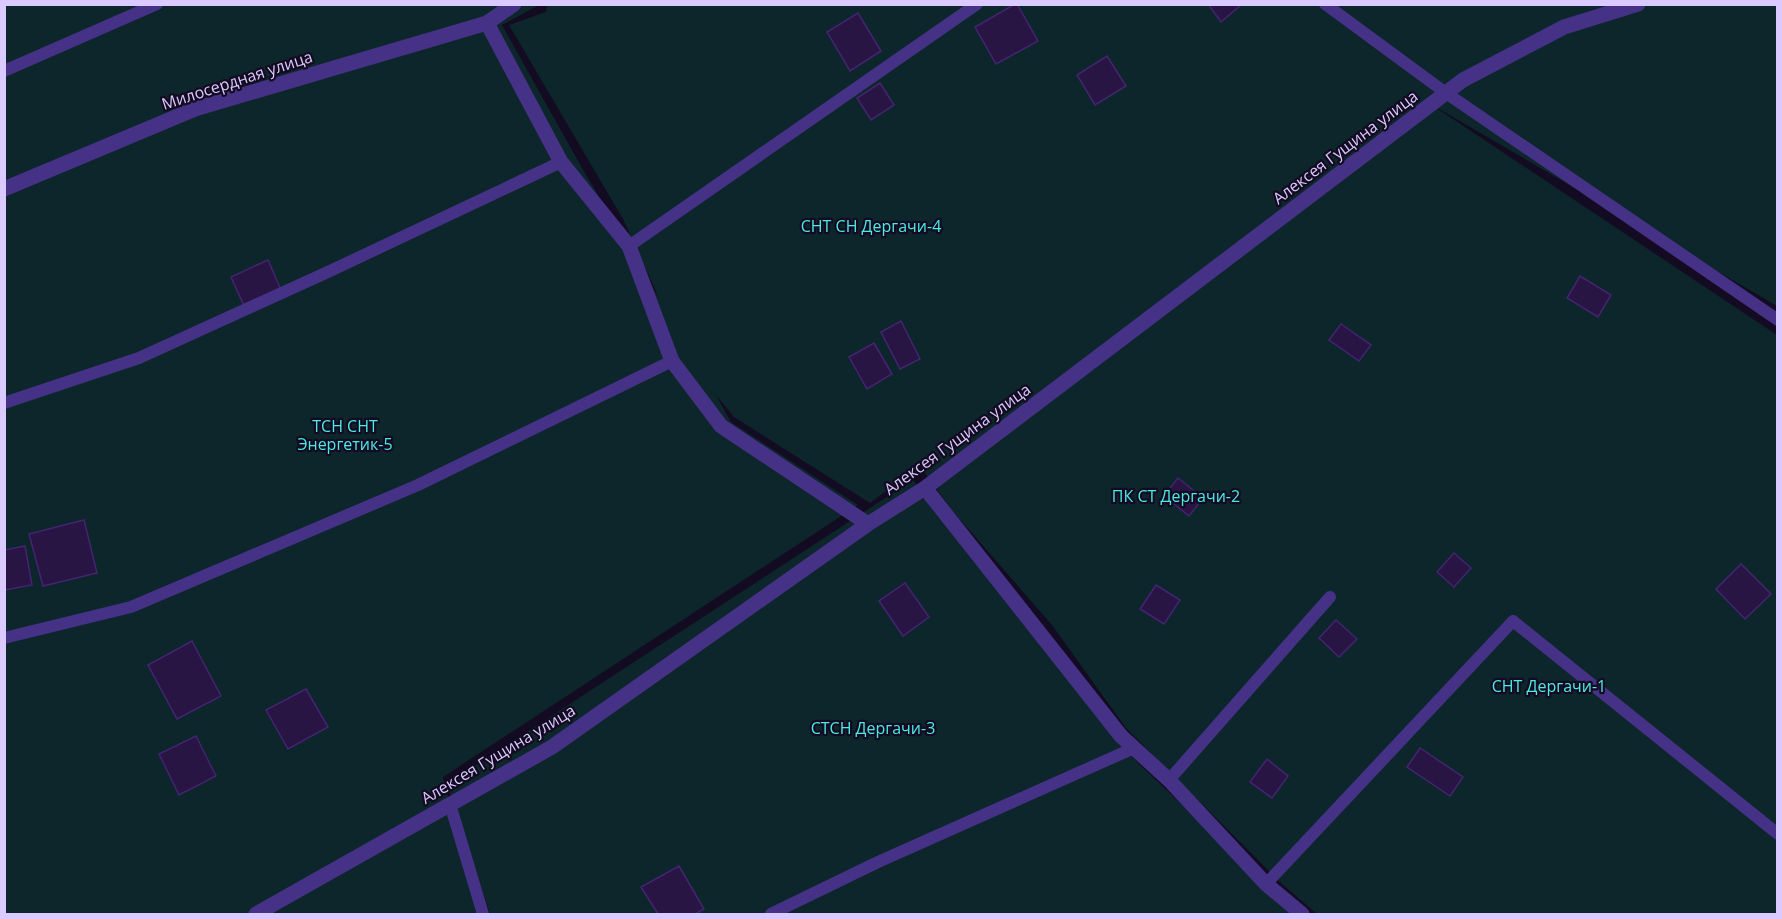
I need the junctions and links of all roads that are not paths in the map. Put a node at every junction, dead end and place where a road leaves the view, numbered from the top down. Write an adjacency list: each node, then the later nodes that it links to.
1 (157, 4): 7 (lane)
2 (514, 4): 6 (street, Милосердная улица)
3 (977, 4): 11 (lane)
4 (1325, 4): 8 (lane)
5 (1638, 4): 8 (street, Алексея Гущина улица)
6 (487, 23): 9 (street); 10 (street, Милосердная улица)
7 (4, 71)
8 (1446, 93): 12 (lane); 15 (street, Алексея Гущина улица)
9 (561, 162): 11 (street); 14 (lane)
10 (4, 189)
11 (629, 246): 13 (street)
12 (1778, 320)
13 (672, 361): 16 (street); 18 (lane)
14 (4, 404)
15 (925, 488): 16 (street, Алексея Гущина улица); 19 (street)
16 (868, 524): 21 (street, Алексея Гущина улица)
17 (1330, 597): 20 (lane)
18 (4, 638)
19 (1134, 748): 20 (street); 26 (lane)
20 (1169, 780): 23 (street)
21 (450, 804): 24 (street, Алексея Гущина улица); 25 (lane)
22 (1778, 834): 23 (lane)
23 (1266, 884): 27 (street)
24 (256, 915)
25 (483, 915)
26 (771, 915)
27 (1302, 915)

